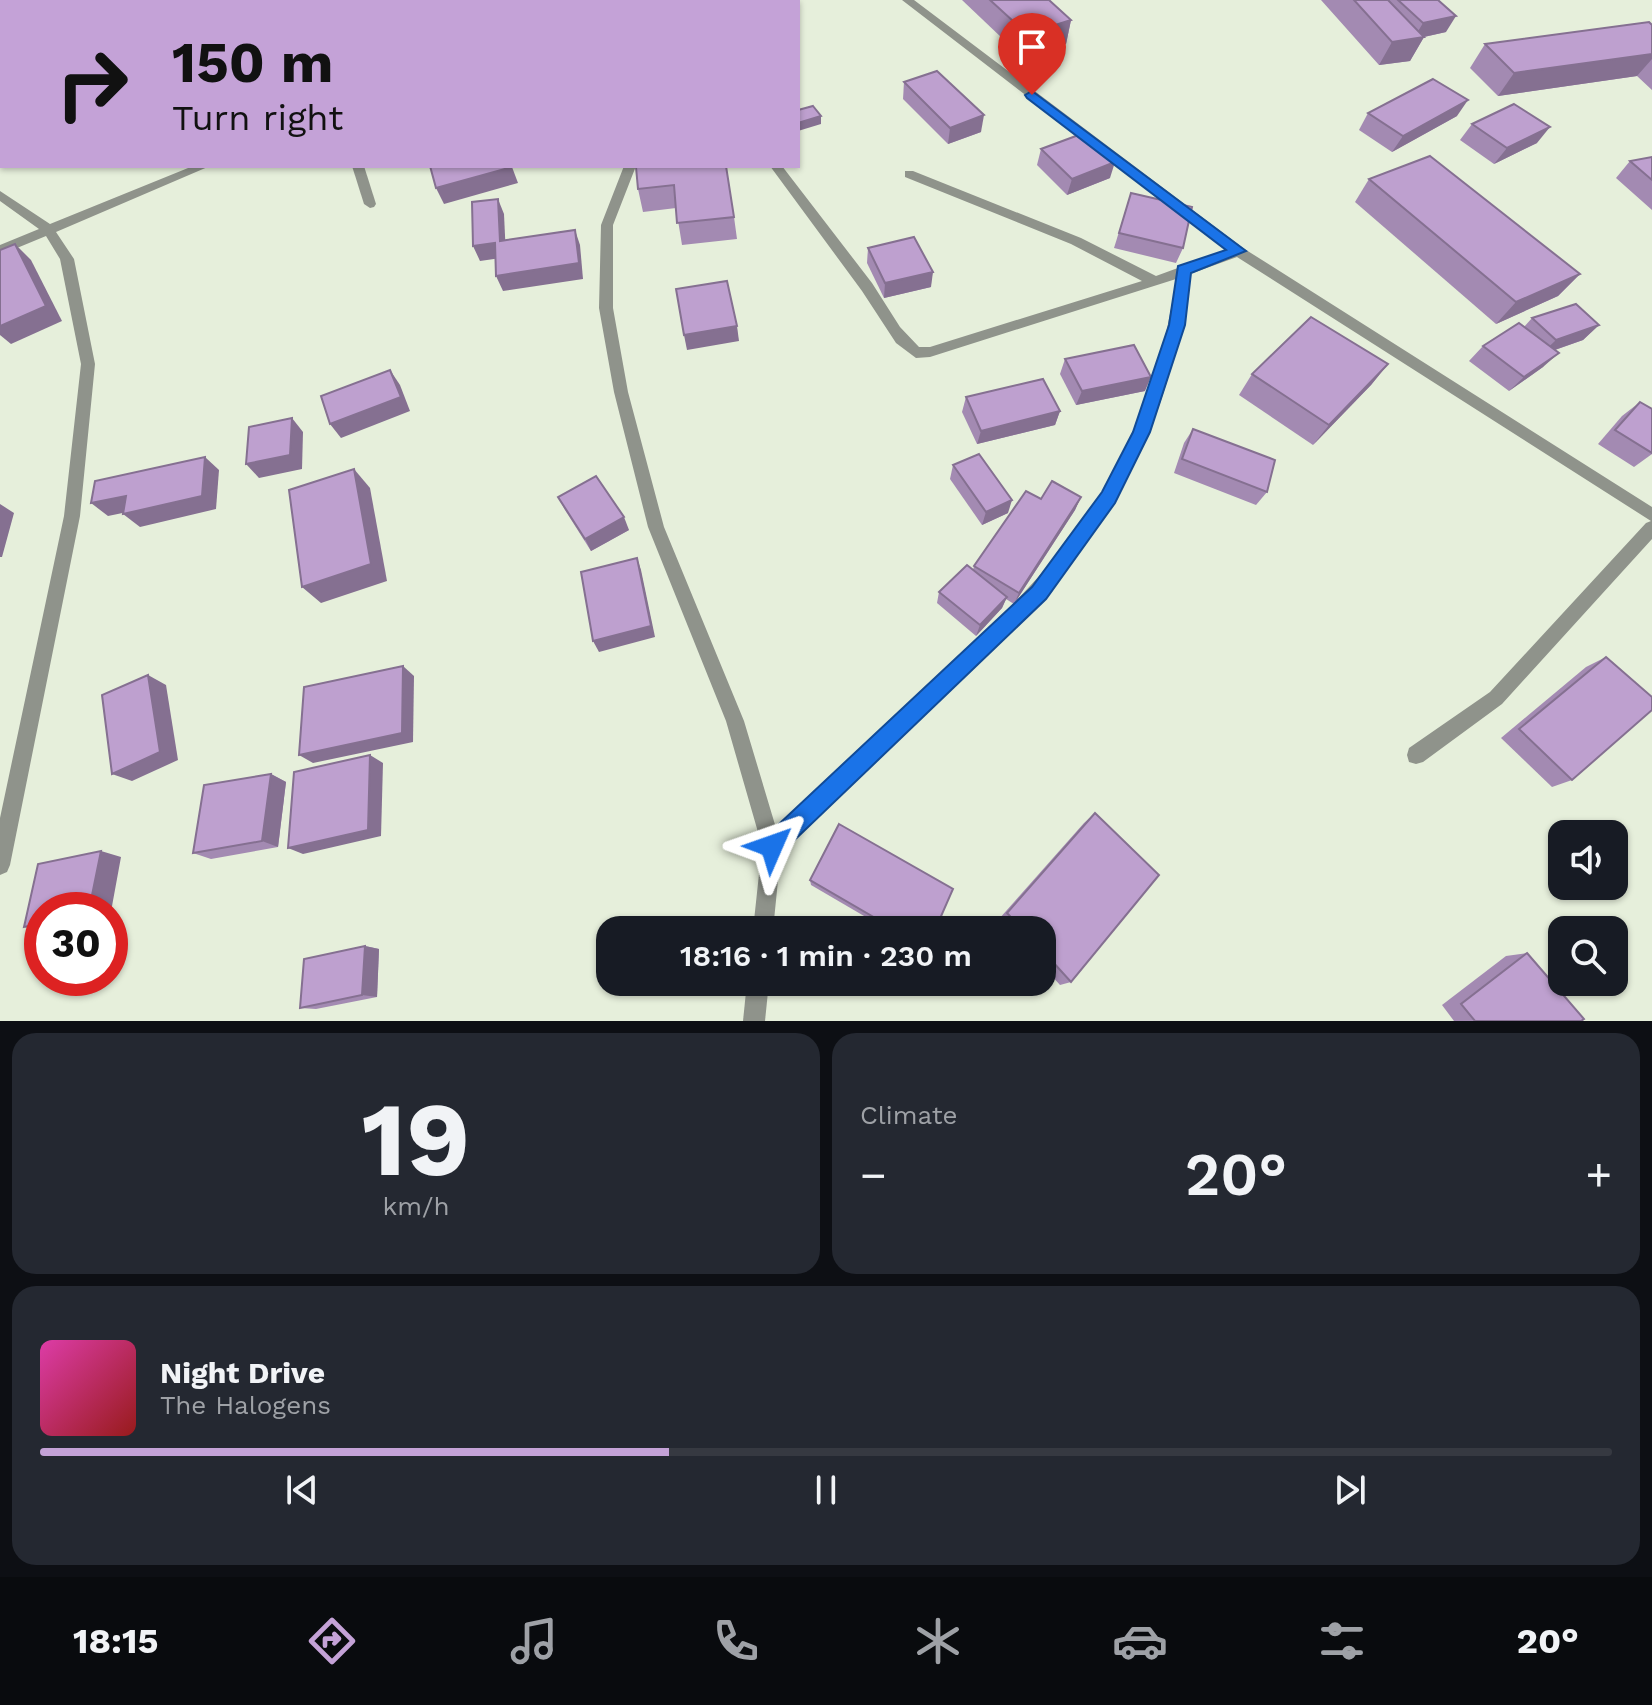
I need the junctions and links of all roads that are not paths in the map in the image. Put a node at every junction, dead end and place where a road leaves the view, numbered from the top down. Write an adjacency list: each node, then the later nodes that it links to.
1 (907, 0): 11 (street)
2 (199, 168): 9 (street)
3 (359, 168): 8 (street)
4 (629, 168): 17 (street)
5 (777, 168): 13 (street)
6 (909, 174): 13 (street)
7 (0, 195): 9 (street)
8 (370, 204)
9 (48, 229): 10 (street); 18 (street)
10 (0, 250)
11 (1238, 251): 12 (street); 14 (street)
12 (1184, 270): 13 (street); 17 (street)
13 (1155, 282)
14 (1652, 515)
15 (1652, 528): 16 (street)
16 (1416, 755)
17 (772, 846): 19 (street)
18 (0, 865)
19 (764, 916)
20 (757, 996): 21 (street)
21 (754, 1021)

